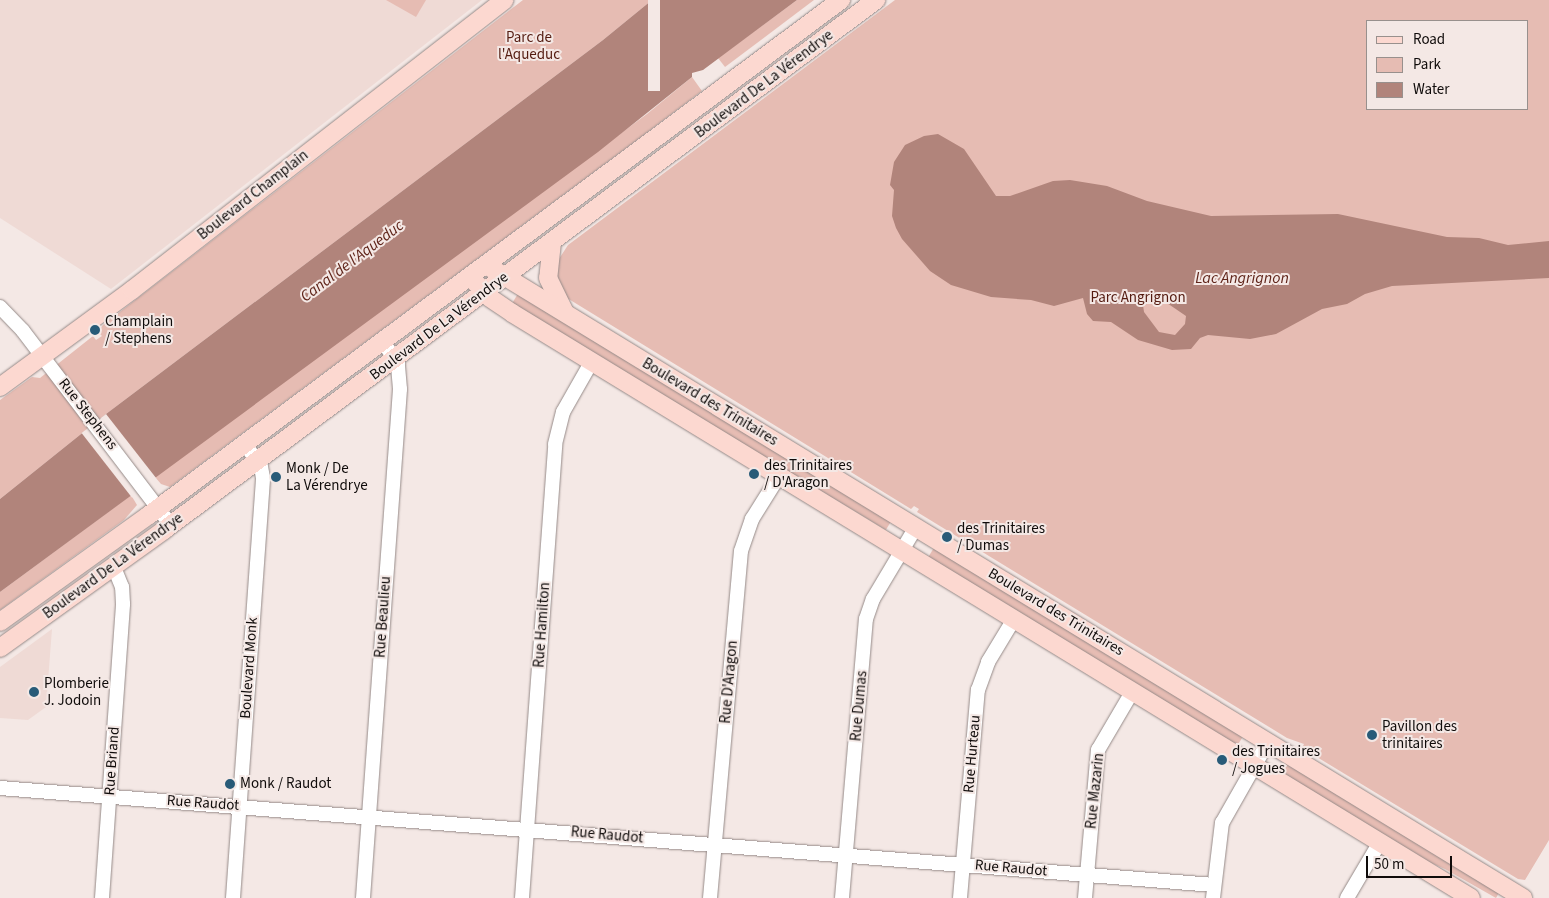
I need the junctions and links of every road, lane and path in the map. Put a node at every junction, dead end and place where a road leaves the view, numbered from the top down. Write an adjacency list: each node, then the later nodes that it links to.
1 (504, 0): 12 (main road, Boulevard Champlain)
2 (841, 0): 5 (main road, Boulevard De La Vérendrye)
3 (876, 0): 4 (main road, Boulevard De La Vérendrye)
4 (552, 242): 6 (main road, Boulevard De La Vérendrye); 10 (main road)
5 (486, 264): 6 (main road, Boulevard des Trinitaires); 7 (main road, Boulevard De La Vérendrye)
6 (505, 276): 8 (main road, Boulevard De La Vérendrye); 10 (main road, Boulevard des Trinitaires)
7 (470, 277): 8 (main road, Boulevard des Trinitaires); 11 (main road, Boulevard De La Vérendrye)
8 (484, 292): 13 (main road, Boulevard De La Vérendrye); 14 (main road, Boulevard des Trinitaires)
9 (0, 307): 12 (street, Rue Stephens)
10 (566, 314): 21 (main road, Boulevard des Trinitaires)
11 (383, 342): 13 (street, Rue Beaulieu); 16 (main road, Boulevard De La Vérendrye)
12 (42, 356): 15 (main road, Boulevard Champlain); 19 (street, Rue Stephens)
13 (395, 358): 17 (main road, Boulevard De La Vérendrye); 33 (street, Rue Beaulieu)
14 (592, 361): 18 (main road, Boulevard des Trinitaires); 34 (street, Rue Hamilton)
15 (0, 387)
16 (245, 444): 17 (street, Boulevard Monk); 19 (main road, Boulevard De La Vérendrye)
17 (257, 460): 20 (main road, Boulevard De La Vérendrye); 32 (street, Boulevard Monk)
18 (779, 476): 22 (main road, Boulevard des Trinitaires); 36 (street, Rue D'Aragon)
19 (159, 508): 20 (street, Rue Stephens); 25 (main road, Boulevard De La Vérendrye)
20 (171, 525): 23 (main road, Boulevard De La Vérendrye)
21 (916, 527): 22 (street, Rue Dumas); 28 (main road, Boulevard des Trinitaires)
22 (902, 551): 24 (main road, Boulevard des Trinitaires); 37 (street, Rue Dumas)
23 (114, 567): 26 (main road, Boulevard De La Vérendrye); 31 (street, Rue Briand)
24 (1014, 619): 27 (main road, Boulevard des Trinitaires); 38 (street, Rue Hurteau)
25 (0, 622)
26 (0, 648)
27 (1132, 692): 29 (main road, Boulevard des Trinitaires); 39 (street, Rue Mazarin)
28 (1268, 742): 29 (street); 51 (main road, Boulevard des Trinitaires)
29 (1254, 766): 35 (main road, Boulevard des Trinitaires); 40 (street)
30 (0, 788): 31 (street, Rue Raudot)
31 (110, 796): 32 (street, Rue Raudot); 41 (street, Rue Briand)
32 (239, 806): 33 (street, Rue Raudot); 42 (street, Boulevard Monk)
33 (369, 816): 34 (street, Rue Raudot); 43 (street, Rue Beaulieu)
34 (527, 829): 36 (street, Rue Raudot); 44 (street, Rue Hamilton)
35 (1380, 842): 49 (street); 50 (main road, Boulevard des Trinitaires)
36 (714, 844): 37 (street, Rue Raudot); 45 (street, Rue D'Aragon)
37 (846, 855): 38 (street, Rue Raudot); 46 (street, Rue Dumas)
38 (963, 864): 39 (street, Rue Raudot); 47 (street, Rue Hurteau)
39 (1087, 875): 40 (street, Rue Raudot); 48 (street, Rue Mazarin)
40 (1213, 892)
41 (102, 898)
42 (233, 898)
43 (363, 898)
44 (522, 898)
45 (710, 898)
46 (842, 898)
47 (960, 898)
48 (1085, 898)
49 (1347, 898)
50 (1471, 898)
51 (1522, 898)

